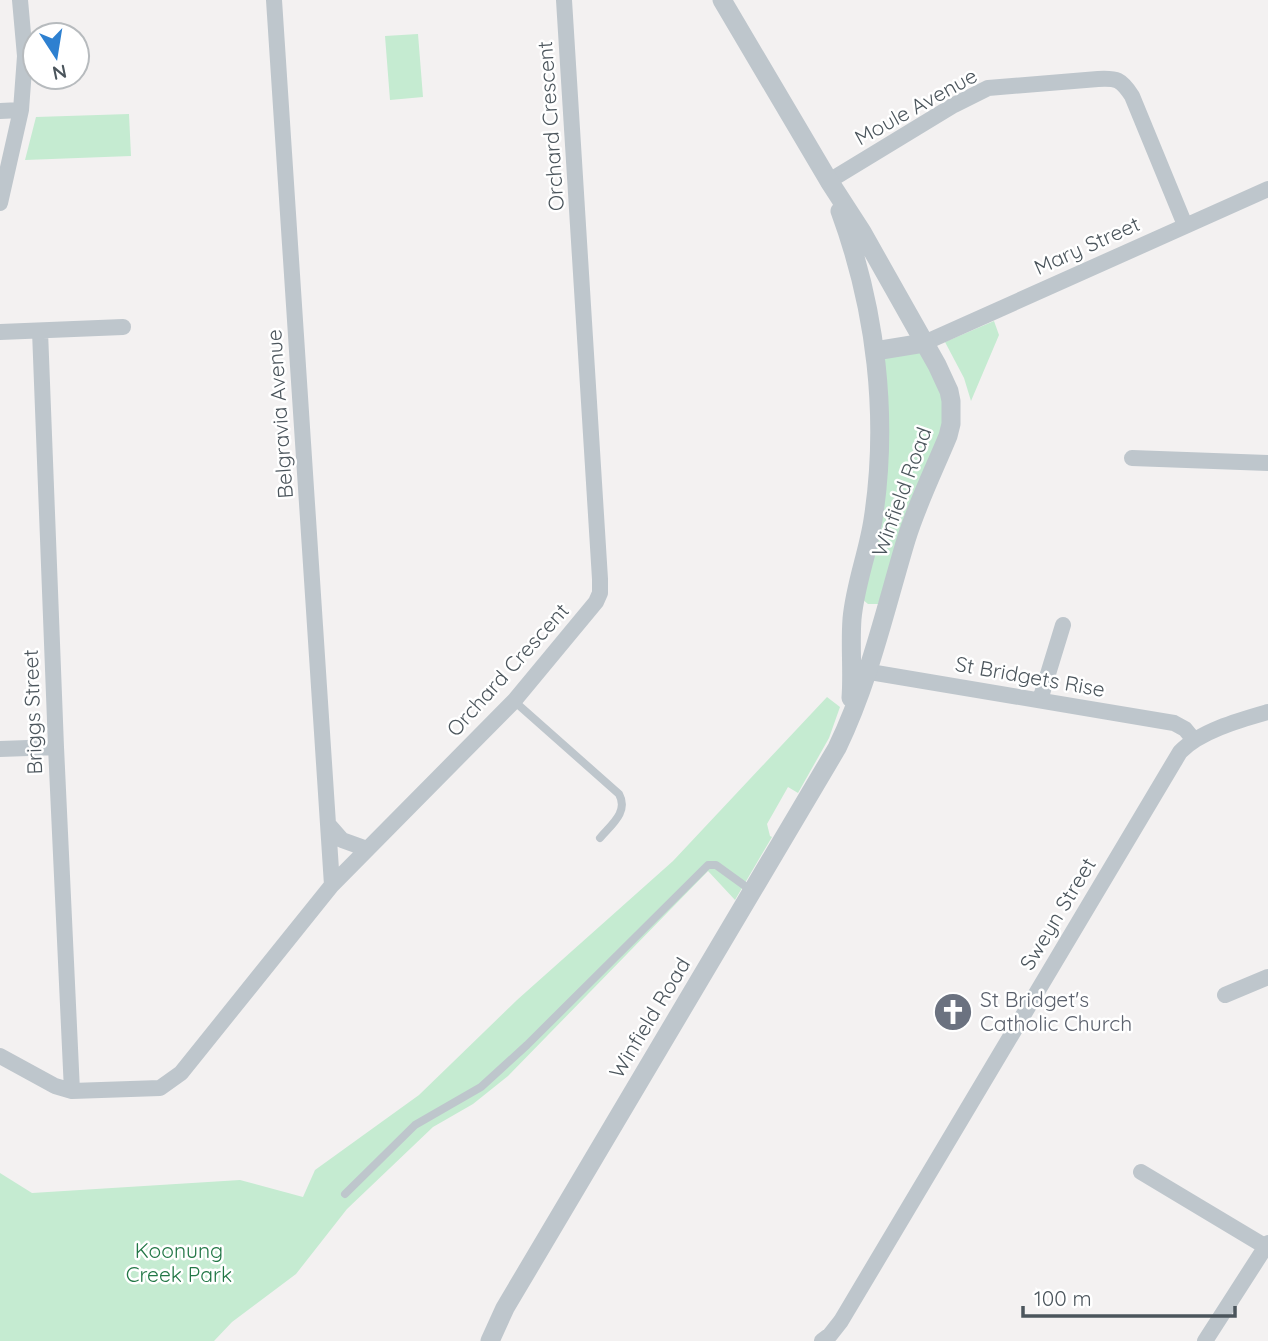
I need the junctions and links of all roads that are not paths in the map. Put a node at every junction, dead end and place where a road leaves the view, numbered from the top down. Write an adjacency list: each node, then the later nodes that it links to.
1 (20, 0): 6 (street)
2 (274, 0): 28 (street, Belgravia Avenue)
3 (564, 0): 21 (street, Orchard Crescent)
4 (722, 0): 7 (street, Winfield Road)
5 (0, 110): 6 (street)
6 (21, 110): 9 (street)
7 (829, 181): 10 (street, Moule Avenue); 14 (street, Winfield Road); 15 (street, Winfield Road)
8 (1268, 189): 10 (street, Mary Street)
9 (0, 203)
10 (1185, 225): 14 (street, Mary Street)
11 (123, 327): 12 (street)
12 (40, 331): 13 (street); 26 (street, Briggs Street)
13 (0, 332)
14 (924, 343): 15 (street); 19 (street, Winfield Road)
15 (875, 351): 19 (street, Winfield Road)
16 (1132, 458): 17 (street)
17 (1268, 463)
18 (1063, 625): 20 (street)
19 (860, 670): 20 (street, St Bridgets Rise); 32 (street, Winfield Road)
20 (1040, 700): 25 (street, St Bridgets Rise)
21 (514, 701): 29 (lane); 30 (street, Orchard Crescent)
22 (1268, 706): 24 (street, Sweyn Street)
23 (1268, 712): 24 (street, Sweyn Street)
24 (1247, 718): 25 (street, Sweyn Street)
25 (1194, 740): 41 (street, Sweyn Street)
26 (55, 747): 27 (street); 36 (street, Briggs Street)
27 (0, 749)
28 (328, 824): 30 (street); 31 (street, Belgravia Avenue)
29 (600, 838)
30 (367, 849): 31 (street, Orchard Crescent)
31 (332, 885): 36 (street, Orchard Crescent)
32 (752, 891): 38 (lane); 40 (street, Winfield Road)
33 (1268, 977): 34 (street)
34 (1225, 995)
35 (0, 1056): 36 (street, Orchard Crescent)
36 (72, 1091)
37 (1141, 1172): 39 (street)
38 (345, 1194)
39 (1267, 1245): 42 (street)
40 (490, 1341)
41 (822, 1341)
42 (1205, 1341)

